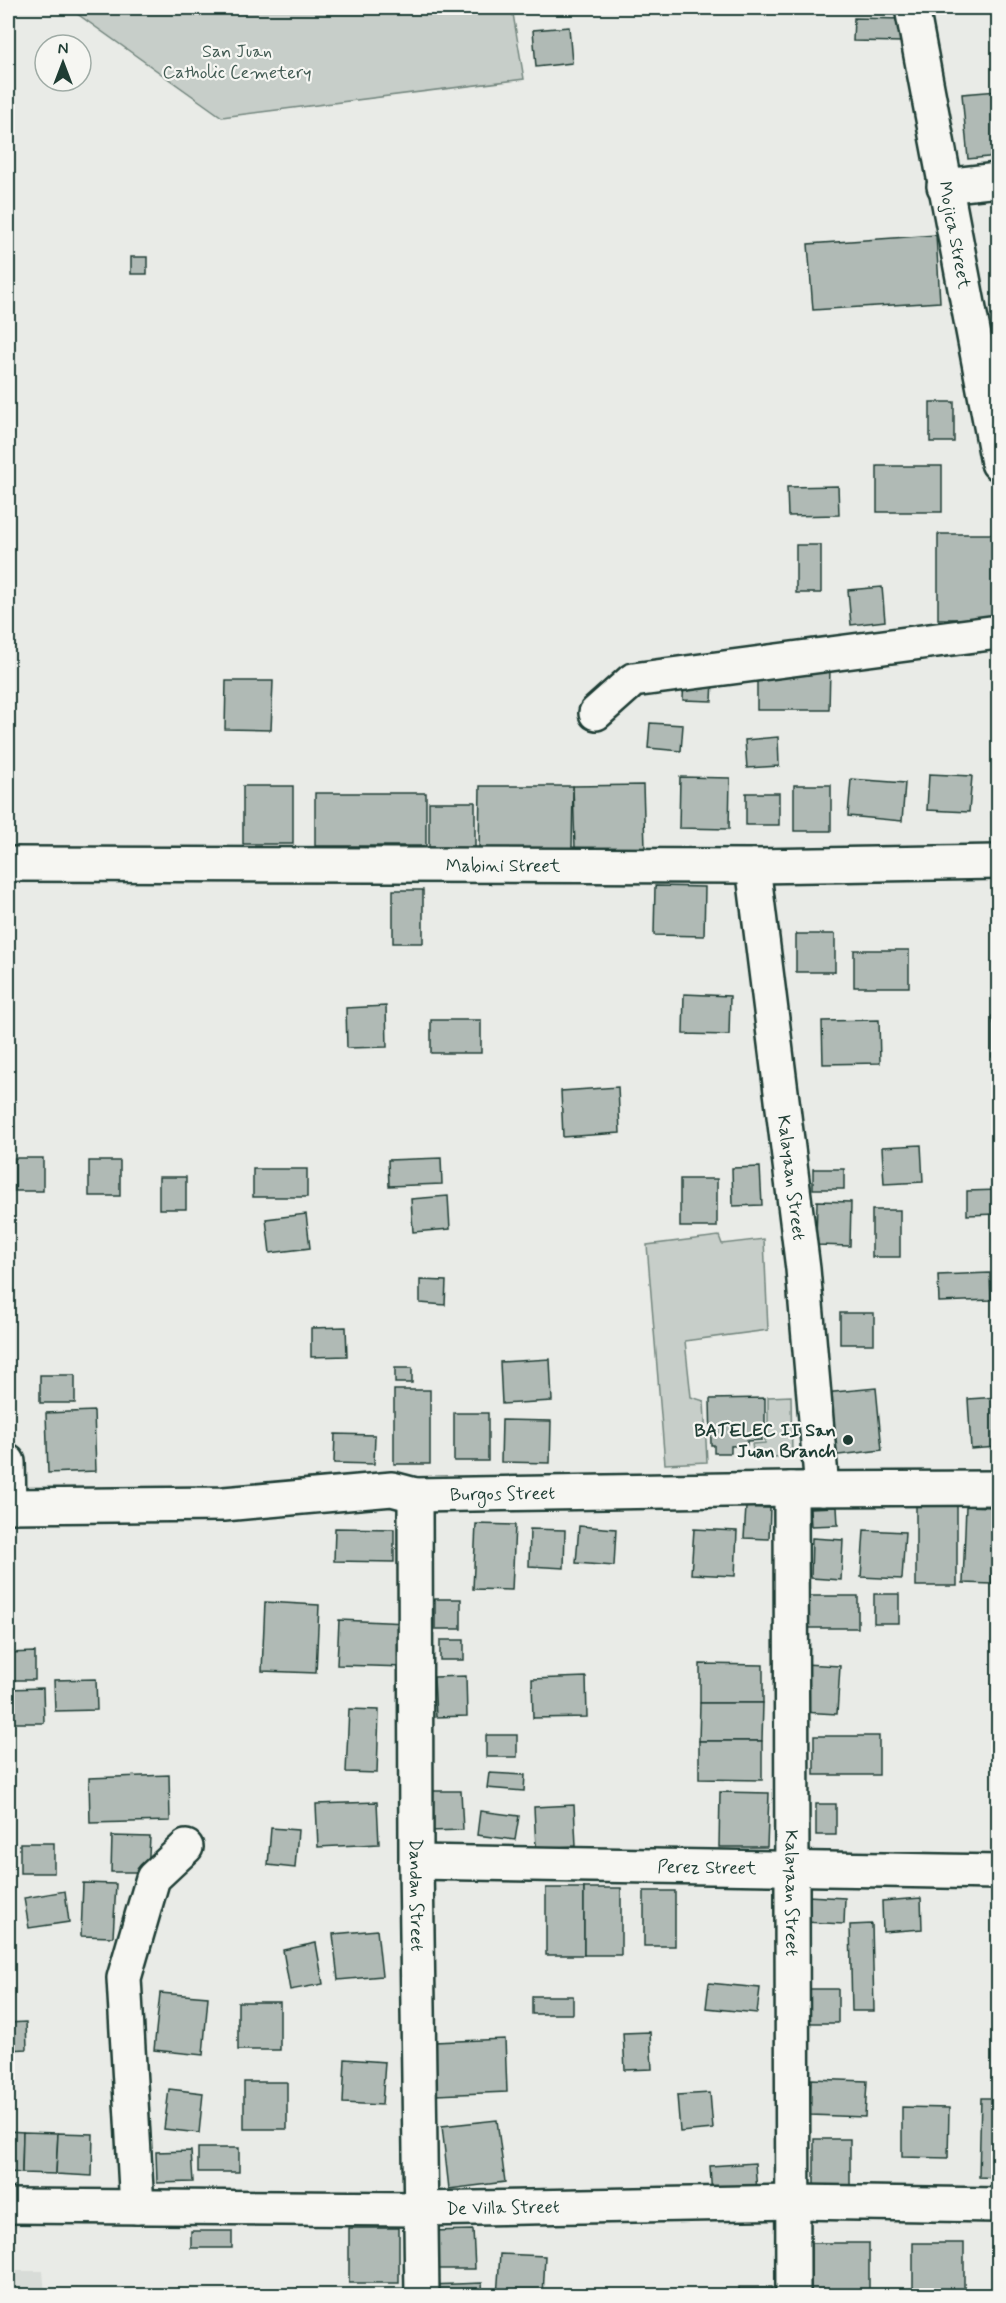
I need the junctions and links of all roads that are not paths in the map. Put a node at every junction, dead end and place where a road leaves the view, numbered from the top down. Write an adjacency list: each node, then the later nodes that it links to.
1 (912, 8): 3 (street, Mojica Street)
2 (999, 180): 3 (street)
3 (945, 186): 4 (street, Mojica Street)
4 (999, 463)
5 (999, 632): 6 (street)
6 (596, 713)
7 (999, 862): 9 (street, Mabini Street)
8 (8, 864): 9 (street, Mabini Street)
9 (753, 866): 12 (street, Kalayaan Street)
10 (8, 1462): 14 (street)
11 (999, 1488): 12 (street, Burgos Street)
12 (806, 1489): 13 (street, Burgos Street); 17 (street, Kalayaan Street)
13 (415, 1495): 14 (street, Burgos Street); 16 (street, Dandan Street)
14 (8, 1506)
15 (186, 1847): 22 (street)
16 (416, 1862): 17 (street, Perez Street); 23 (street, Dandan Street)
17 (791, 1869): 18 (street, Perez Street); 19 (street, Kalayaan Street)
18 (999, 1872)
19 (794, 2202): 21 (street, De Villa Street); 23 (street, De Villa Street); 25 (street, Kalayaan Street)
20 (8, 2205): 22 (street, De Villa Street)
21 (999, 2205)
22 (137, 2206): 23 (street, De Villa Street)
23 (420, 2209): 24 (street, Dandan Street)
24 (422, 2295)
25 (793, 2295)

